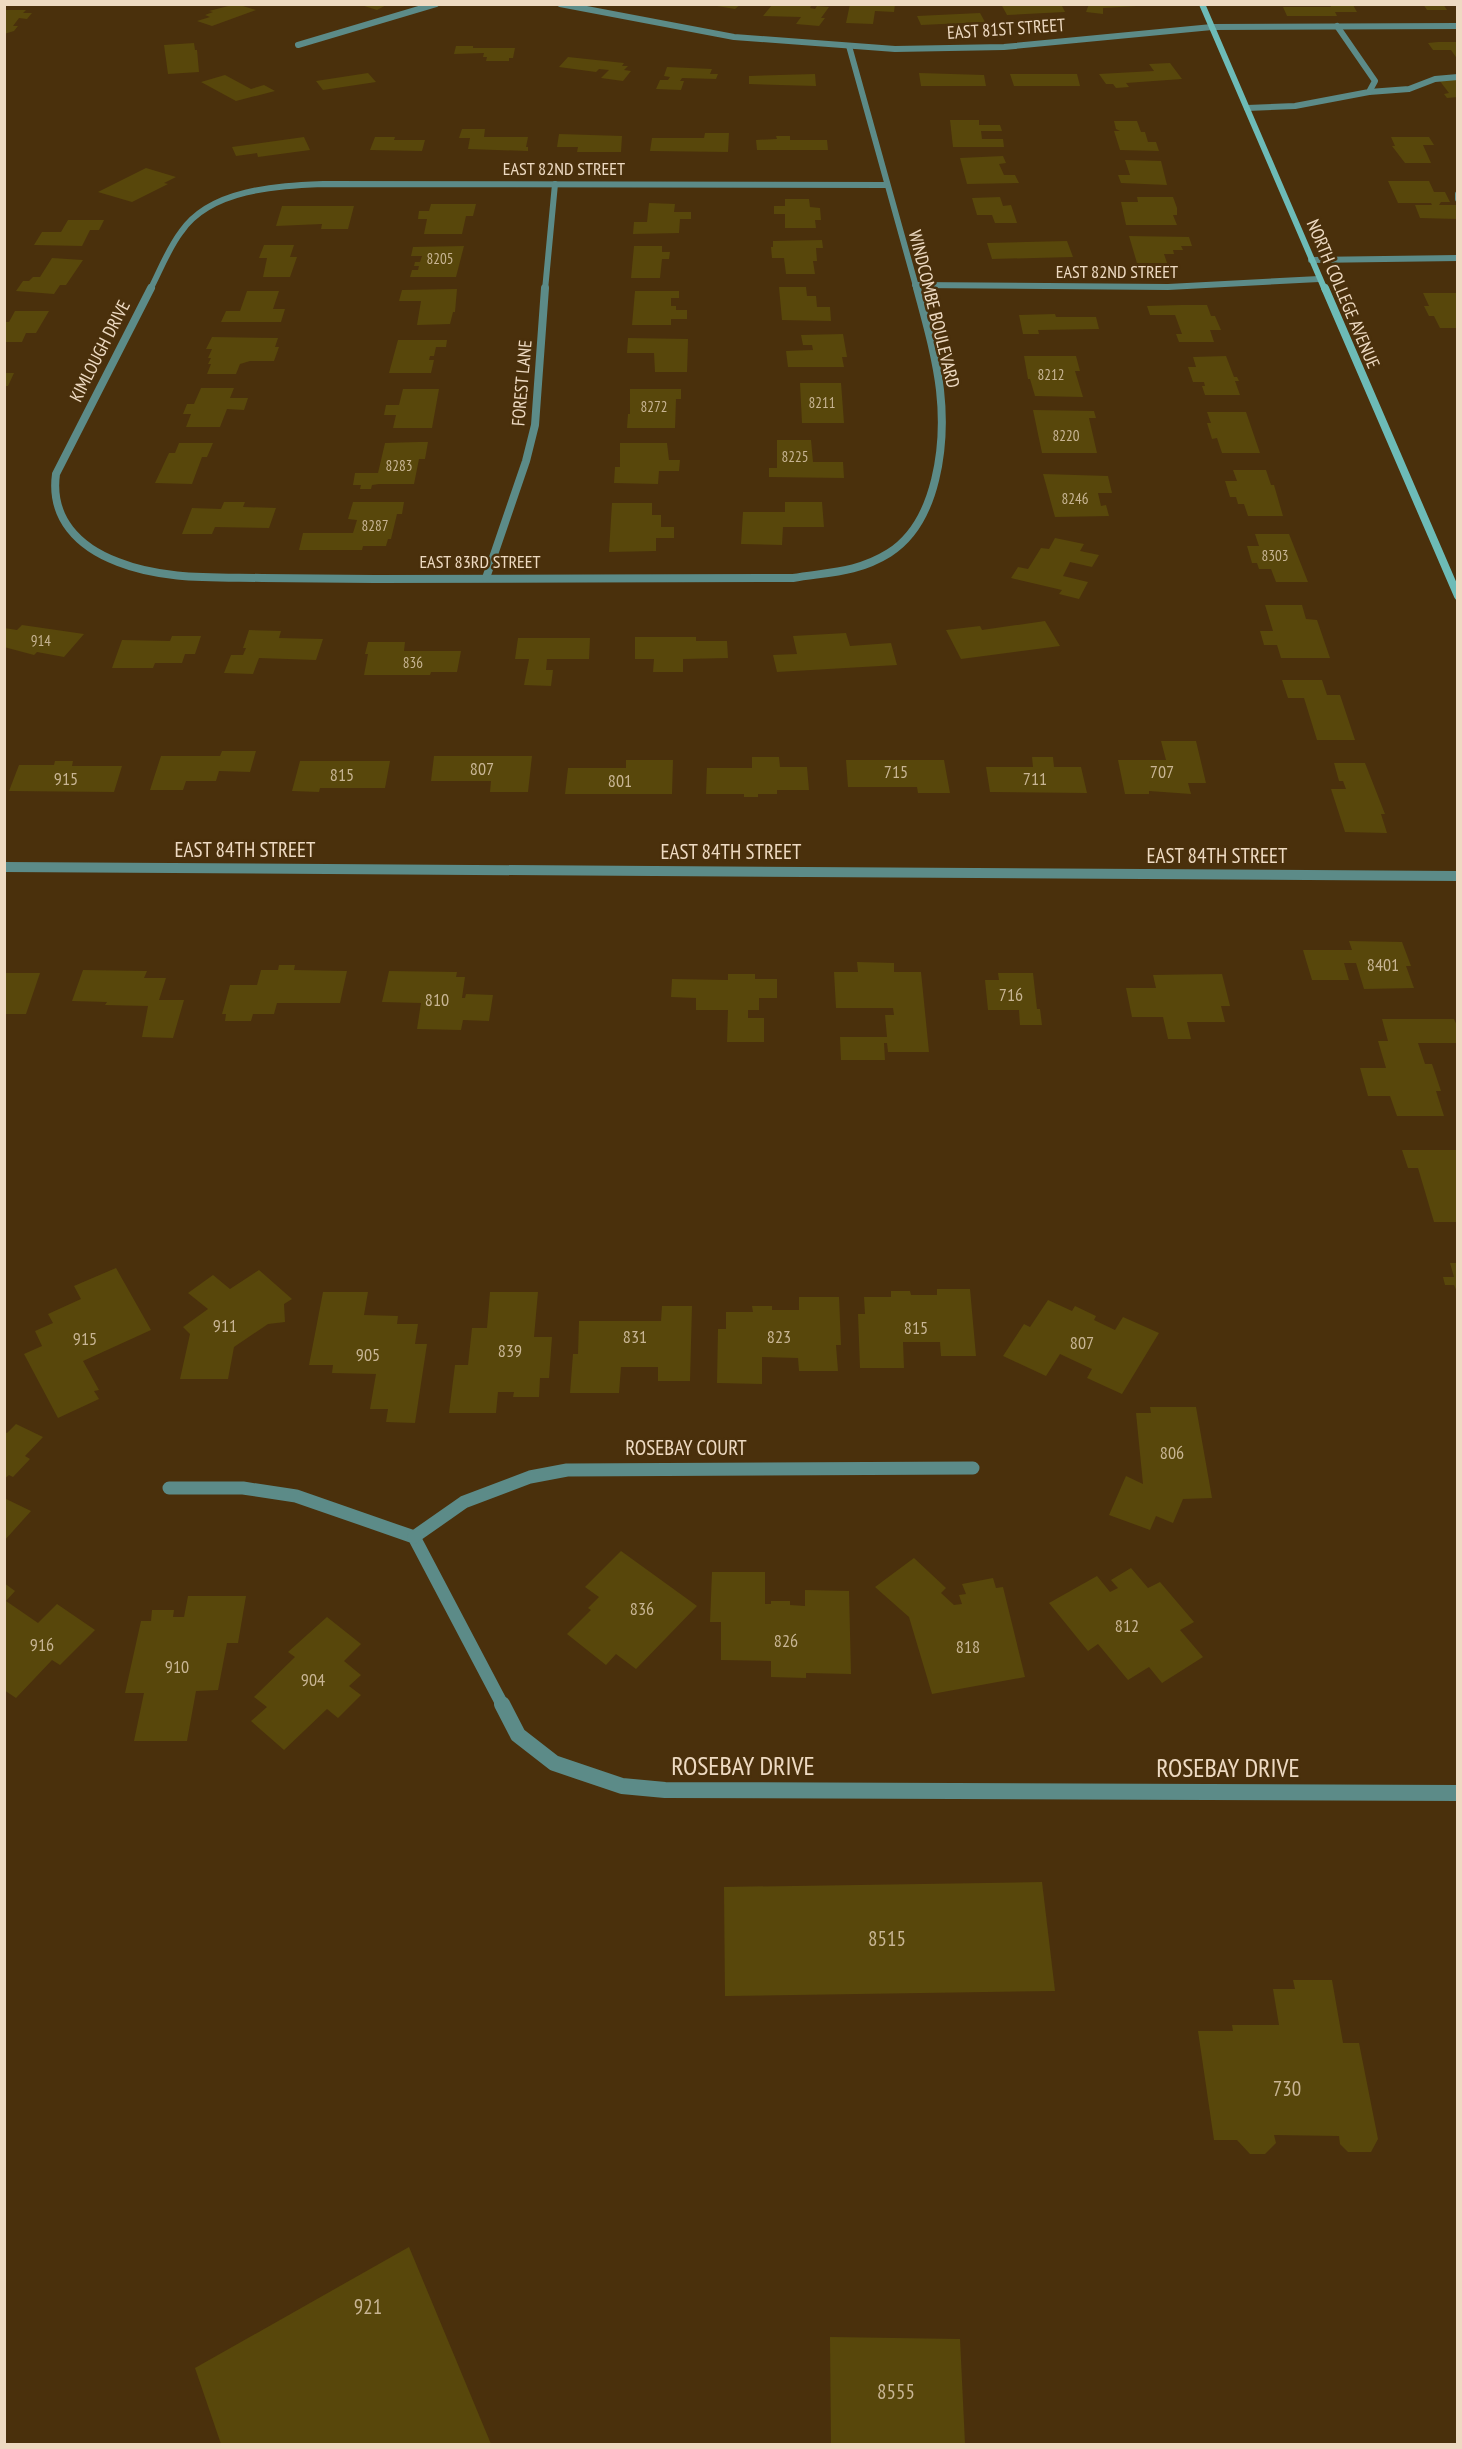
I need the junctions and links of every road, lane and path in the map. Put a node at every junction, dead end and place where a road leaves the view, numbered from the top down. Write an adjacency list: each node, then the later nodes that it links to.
1 (436, 4): 7 (street)
2 (560, 4): 8 (street, EAST 81ST STREET)
3 (1202, 4): 5 (main road, NORTH COLLEGE AVENUE)
4 (1458, 26): 6 (street, EAST 81ST STREET)
5 (1212, 27): 6 (street, EAST 81ST STREET); 8 (street, EAST 81ST STREET); 11 (main road, NORTH COLLEGE AVENUE)
6 (1337, 27): 10 (street)
7 (298, 45)
8 (849, 46): 13 (street, WINDCOMBE BOULEVARD)
9 (1458, 77): 10 (street)
10 (1369, 92): 11 (street)
11 (1247, 108): 18 (main road, NORTH COLLEGE AVENUE)
12 (555, 184): 13 (street, EAST 82ND STREET); 15 (street, EAST 82ND STREET); 24 (street, FOREST LANE)
13 (886, 184): 20 (street, WINDCOMBE BOULEVARD)
14 (1458, 194): 16 (street)
15 (243, 195): 21 (street, KIMLOUGH DRIVE)
16 (1458, 199)
17 (1458, 258): 18 (street)
18 (1311, 260): 19 (main road, NORTH COLLEGE AVENUE)
19 (1320, 279): 20 (street, EAST 82ND STREET); 23 (main road, NORTH COLLEGE AVENUE)
20 (915, 285): 22 (street, WINDCOMBE BOULEVARD)
21 (88, 547): 24 (street, EAST 83RD STREET)
22 (874, 560): 24 (street, EAST 83RD STREET)
23 (1454, 577): 25 (main road, NORTH COLLEGE AVENUE)
24 (486, 578)
25 (1458, 596)
26 (4, 867): 27 (street, EAST 84TH STREET)
27 (1458, 876)
28 (973, 1468): 30 (street, ROSEBAY COURT)
29 (169, 1488): 30 (street)
30 (414, 1536): 31 (street, ROSEBAY DRIVE)
31 (1458, 1793)

